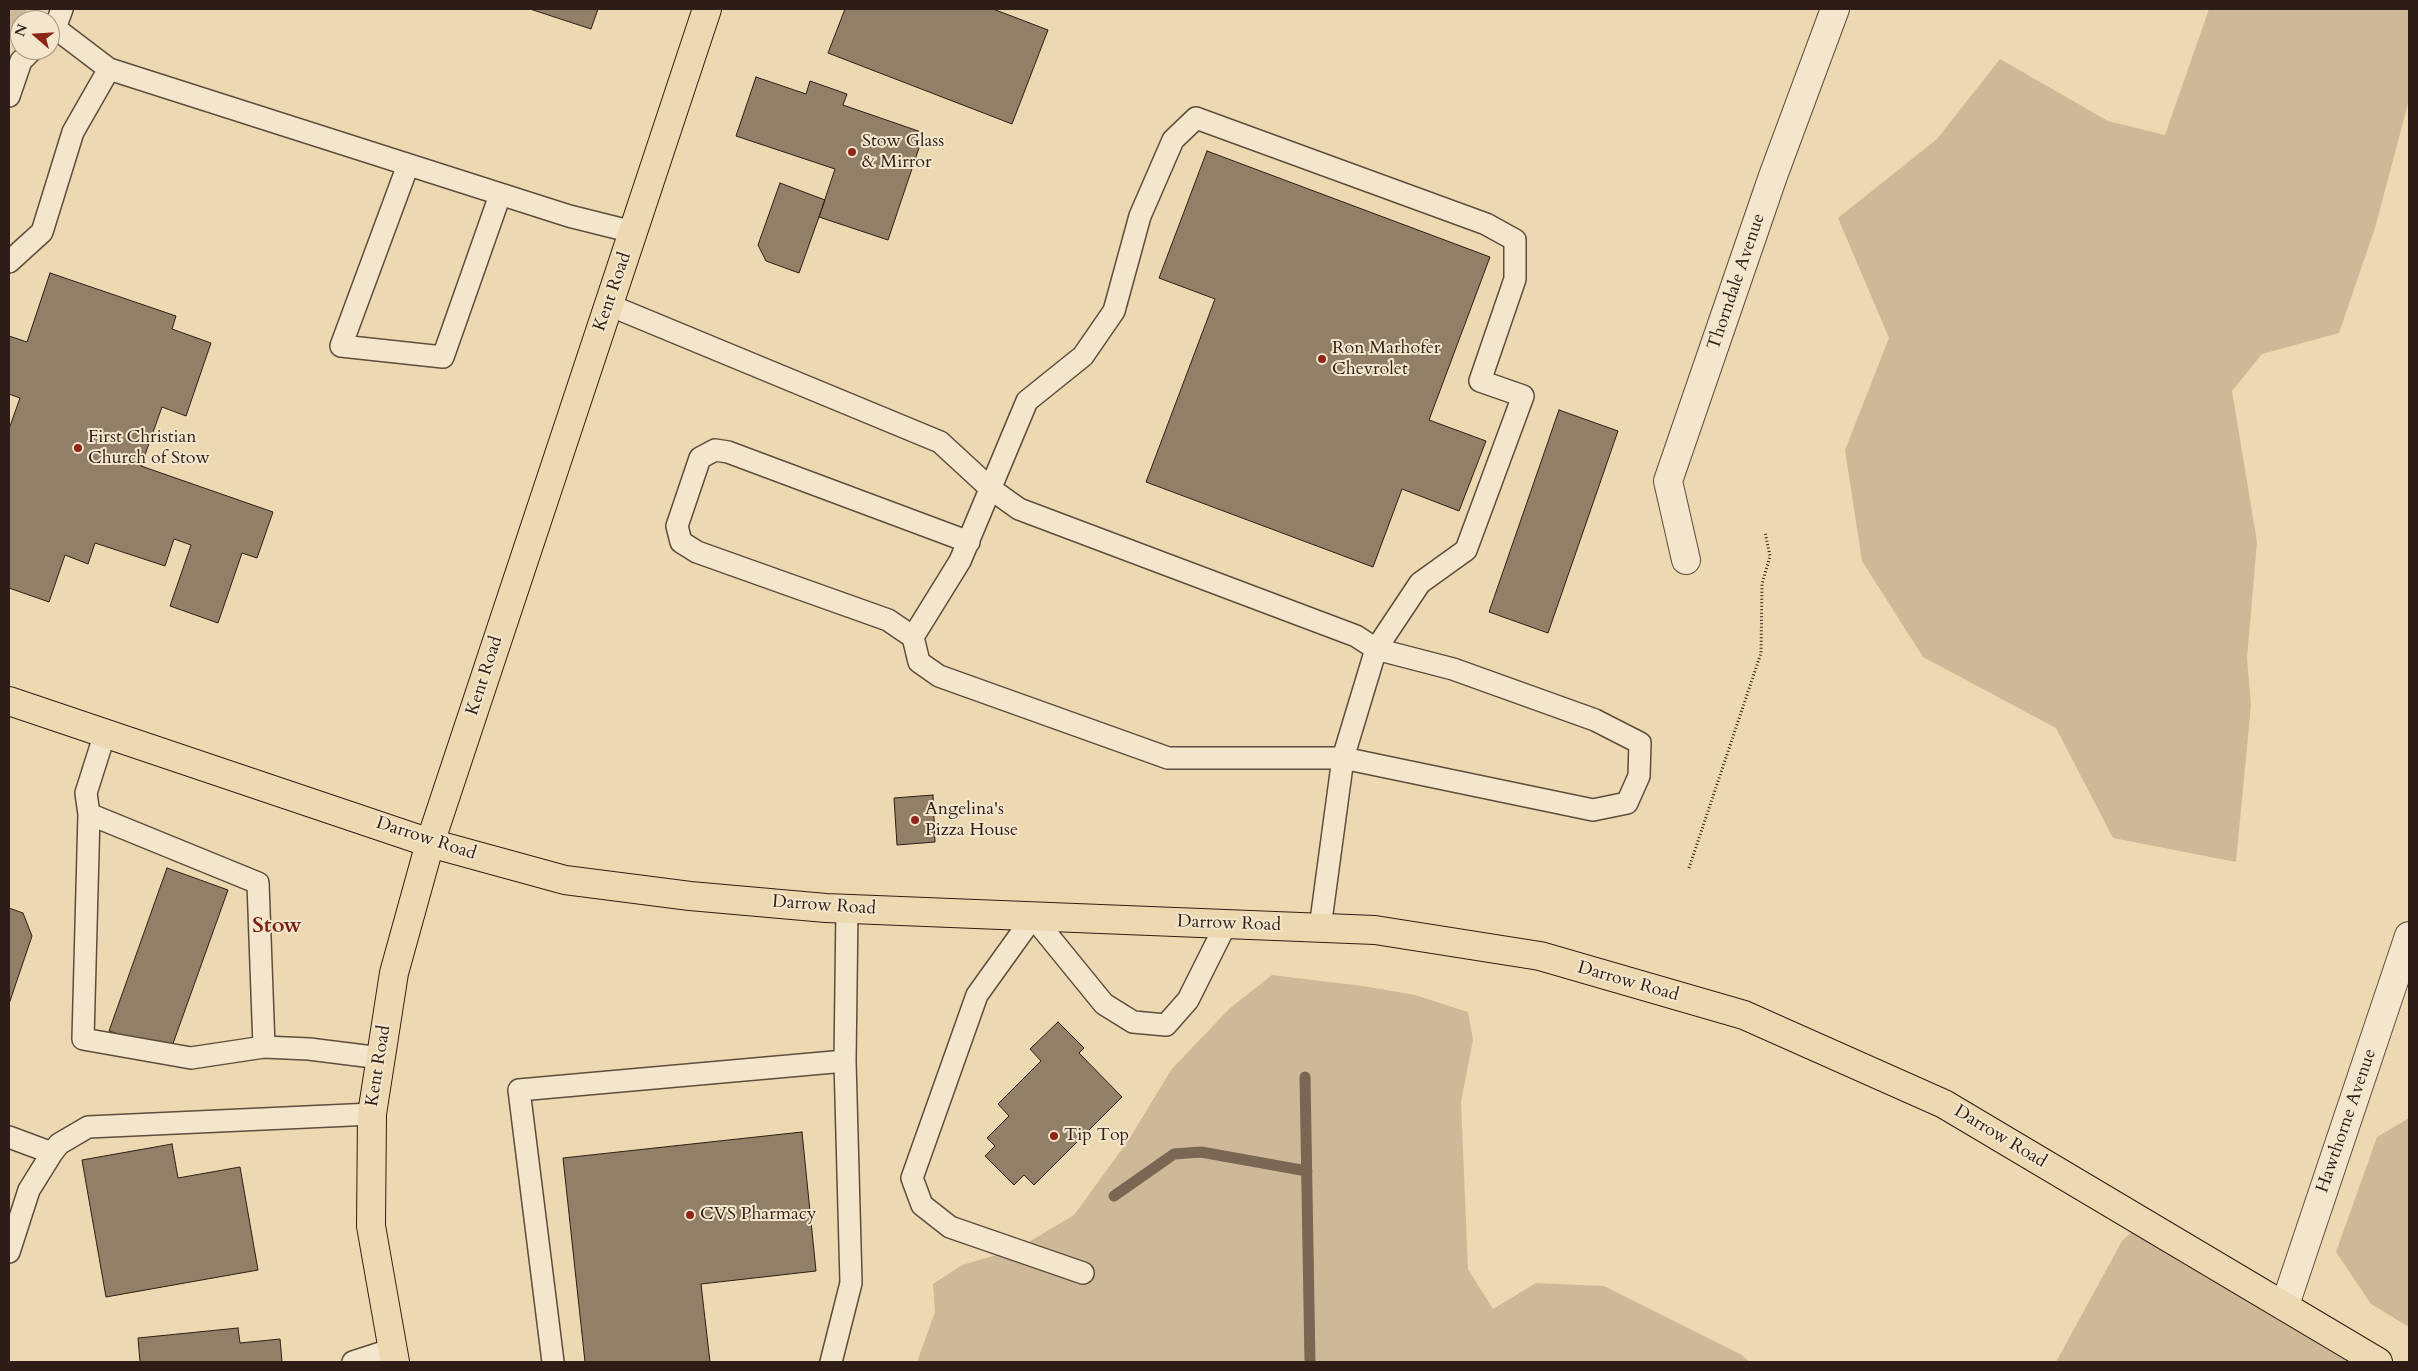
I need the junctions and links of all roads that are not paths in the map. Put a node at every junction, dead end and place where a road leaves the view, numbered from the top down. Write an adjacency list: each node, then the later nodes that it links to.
1 (707, 9): 9 (main road, Kent Road)
2 (1835, 9): 14 (street, Thorndale Avenue)
3 (60, 26): 5 (lane)
4 (22, 60): 6 (lane)
5 (109, 69): 7 (lane); 10 (lane)
6 (9, 96)
7 (408, 165): 8 (lane); 8 (lane)
8 (500, 195): 9 (lane)
9 (633, 232): 11 (main road, Kent Road)
10 (9, 262)
11 (609, 305): 12 (lane); 21 (main road, Kent Road)
12 (991, 489): 13 (lane); 16 (lane); 16 (lane)
13 (969, 542): 15 (lane); 15 (lane)
14 (1686, 560)
15 (913, 637): 19 (lane)
16 (1376, 649): 19 (lane); 19 (lane)
17 (9, 701): 18 (main road, Darrow Road)
18 (105, 733): 20 (lane); 21 (main road, Darrow Road)
19 (1342, 758): 25 (lane)
20 (89, 814): 27 (lane); 27 (lane)
21 (430, 843): 22 (main road, Darrow Road); 28 (main road, Kent Road)
22 (847, 909): 23 (main road, Darrow Road); 29 (lane)
23 (1033, 917): 24 (main road, Darrow Road); 24 (lane); 34 (lane)
24 (1226, 924): 25 (main road, Darrow Road)
25 (1320, 928): 35 (main road, Darrow Road)
26 (2409, 936): 35 (street, Hawthorne Avenue)
27 (264, 1047): 28 (lane)
28 (380, 1058): 30 (main road, Kent Road)
29 (845, 1061): 38 (lane); 39 (lane)
30 (372, 1114): 32 (lane); 36 (main road, Kent Road)
31 (9, 1137): 32 (lane)
32 (56, 1148): 33 (lane)
33 (9, 1251)
34 (1083, 1273)
35 (2285, 1305): 40 (main road, Darrow Road)
36 (394, 1356): 37 (lane)
37 (353, 1362)
38 (553, 1362)
39 (831, 1362)
40 (2378, 1362)

